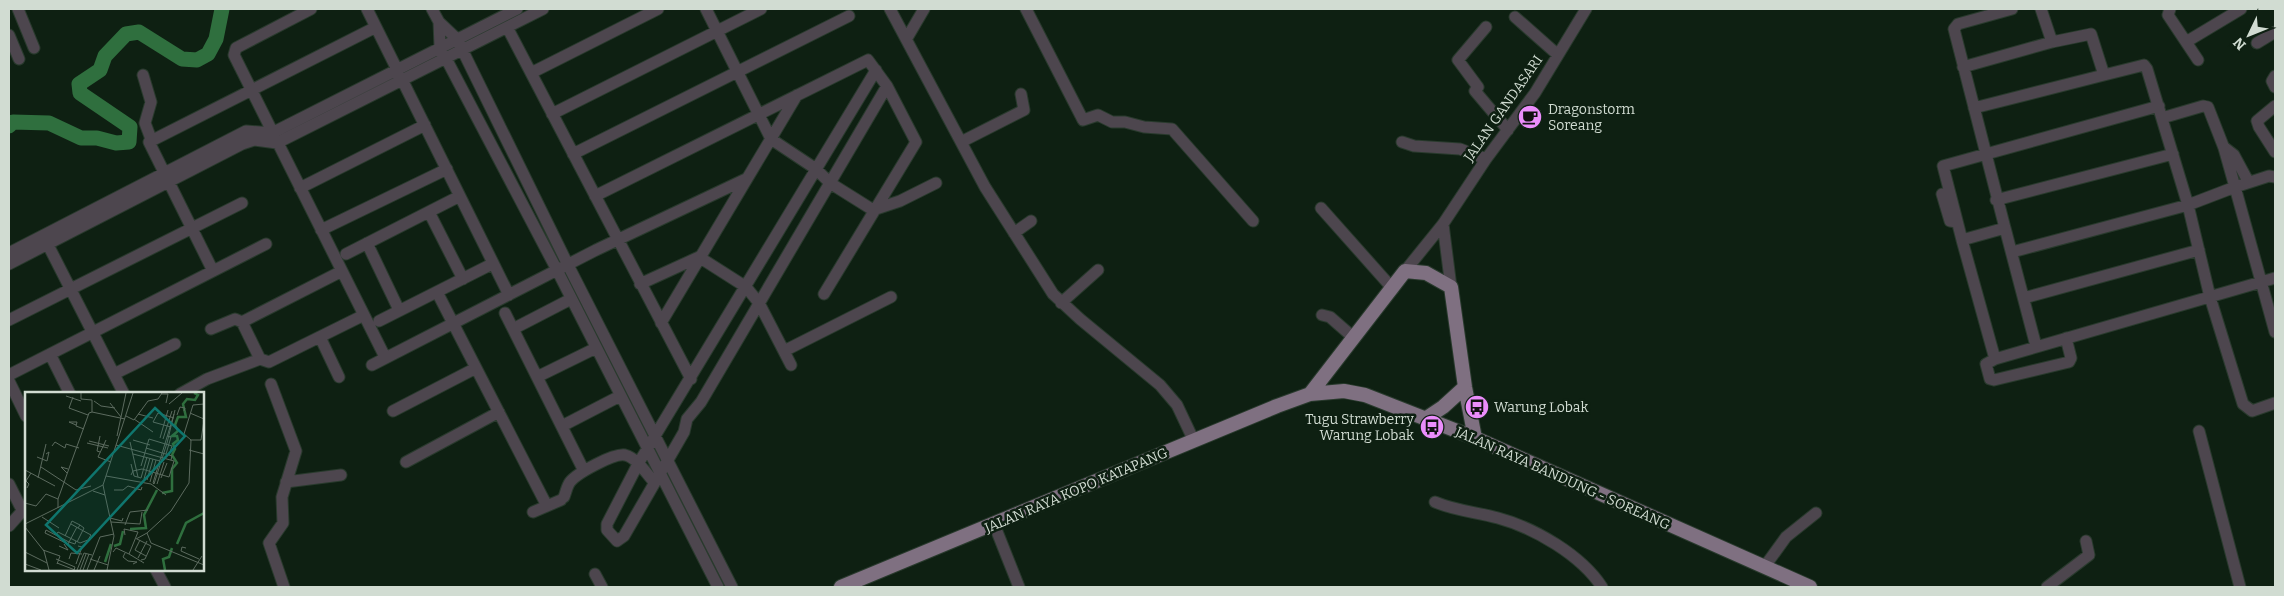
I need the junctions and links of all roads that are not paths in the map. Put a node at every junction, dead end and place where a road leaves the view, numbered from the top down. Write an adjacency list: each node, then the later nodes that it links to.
1 (18, 9): 32 (street)
2 (311, 9): 49 (street)
3 (367, 9): 22 (street)
4 (432, 9): 21 (street)
5 (517, 9): 20 (street)
6 (543, 9): 20 (street)
7 (658, 9): 41 (street)
8 (706, 9): 24 (street)
9 (761, 9): 24 (street)
10 (890, 9): 27 (street)
11 (924, 9): 27 (street)
12 (1026, 9): 90 (street)
13 (1586, 9): 34 (street, JALAN GANDASARI)
14 (2012, 9): 38 (street)
15 (2041, 9): 28 (street)
16 (2170, 9): 29 (street)
17 (2241, 9): 29 (street)
18 (850, 16): 42 (street)
19 (1515, 17): 34 (street)
20 (500, 18): 31 (street); 41 (street)
21 (439, 22): 31 (street); 33 (street)
22 (376, 27): 43 (street); 49 (street)
23 (1486, 27): 59 (street)
24 (717, 31): 42 (street); 55 (street)
25 (2275, 32): 30 (street)
26 (9, 35): 35 (street)
27 (907, 38): 63 (street)
28 (2052, 42): 38 (street); 44 (street)
29 (2186, 42): 36 (street)
30 (2256, 43)
31 (459, 44): 33 (street); 37 (street)
32 (34, 48)
33 (443, 52): 40 (street); 43 (street)
34 (1558, 55): 59 (street, JALAN GANDASARI)
35 (19, 59)
36 (2198, 60)
37 (470, 65): 40 (street); 107 (street)
38 (1963, 66): 54 (street)
39 (876, 70): 47 (street); 51 (street); 71 (street)
40 (453, 72): 109 (street)
41 (531, 72): 55 (street)
42 (736, 72): 56 (street); 67 (street)
43 (400, 74): 58 (street); 60 (street)
44 (2104, 75): 52 (street); 54 (street)
45 (143, 76): 61 (street)
46 (2275, 76): 48 (street)
47 (887, 86): 77 (street); 87 (street)
48 (2275, 86)
49 (251, 91): 60 (street); 61 (street)
50 (1021, 94): 63 (street)
51 (797, 95): 56 (street); 62 (street)
52 (2159, 106): 57 (street); 68 (street)
53 (2275, 106): 66 (street)
54 (1974, 108): 68 (street)
55 (552, 114): 67 (street)
56 (757, 114): 62 (street); 81 (street)
57 (2162, 118): 65 (street); 69 (street)
58 (425, 125): 72 (street); 80 (street)
59 (1508, 130): 70 (street, JALAN GANDASARI)
60 (275, 138): 74 (street); 80 (street)
61 (151, 139): 74 (street)
62 (771, 139): 71 (street); 75 (street)
63 (961, 142): 95 (street)
64 (1402, 142): 70 (street)
65 (2224, 148): 76 (street); 79 (street)
66 (2275, 152)
67 (573, 154): 81 (street)
68 (1985, 154): 83 (street); 98 (street)
69 (2173, 154): 83 (street); 85 (street)
70 (1486, 159): 91 (street, JALAN GANDASARI)
71 (816, 168): 77 (street); 118 (street)
72 (447, 169): 94 (street); 124 (street)
73 (2275, 177): 76 (street)
74 (166, 179): 93 (street); 96 (street)
75 (746, 179): 97 (street); 105 (street)
76 (2248, 181): 79 (street)
77 (830, 183): 87 (street); 129 (street)
78 (936, 183): 87 (street)
79 (2235, 187): 85 (street); 116 (street)
80 (300, 188): 94 (street)
81 (595, 196): 97 (street)
82 (454, 199): 88 (street)
83 (1996, 200): 92 (street)
84 (242, 203): 93 (street)
85 (2188, 206): 101 (street); 102 (street)
86 (1321, 208): 120 (street)
87 (873, 210): 123 (street)
88 (428, 212): 99 (street); 115 (street)
89 (1031, 221): 95 (street)
90 (1253, 221)
91 (1443, 224): 112 (street, JALAN GANDASARI); 119 (street)
92 (2005, 228): 98 (street); 102 (street)
93 (191, 229): 111 (street); 121 (street)
94 (321, 230): 113 (street)
95 (1014, 233): 130 (street)
96 (46, 240): 103 (street); 106 (street); 121 (street)
97 (618, 240): 107 (street); 117 (street)
98 (1962, 240): 154 (street)
99 (367, 243): 104 (street); 131 (street)
100 (266, 244): 111 (street)
101 (2199, 250): 126 (street); 127 (street)
102 (2012, 252): 127 (street)
103 (9, 253)
104 (346, 254)
105 (699, 257): 117 (street); 118 (street); 139 (street)
106 (9, 264)
107 (568, 265): 109 (street); 180 (street)
108 (488, 266): 115 (street)
109 (557, 270): 124 (street); 128 (street)
110 (1098, 270): 130 (street)
111 (212, 271): 142 (street)
112 (1405, 271): 119 (main road); 120 (main road)
113 (342, 272): 133 (street); 136 (street)
114 (2275, 278): 116 (street)
115 (463, 279): 122 (street)
116 (2261, 282): 126 (street); 143 (street)
117 (640, 284): 139 (street)
118 (746, 287): 129 (street); 163 (street)
119 (1451, 287): 166 (main road)
120 (1393, 289): 145 (main road)
121 (71, 290): 135 (street); 142 (street)
122 (437, 292): 131 (street); 138 (street)
123 (824, 294)
124 (509, 295): 138 (street)
125 (891, 297): 150 (street)
126 (2210, 297): 146 (street); 173 (street)
127 (2024, 298): 148 (street)
128 (571, 299): 141 (street); 149 (street)
129 (759, 303): 150 (street); 184 (street)
130 (1062, 303): 182 (street)
131 (399, 310): 137 (street)
132 (505, 313): 141 (street)
133 (364, 315): 144 (street); 152 (street)
134 (1322, 315): 145 (street)
135 (9, 320)
136 (242, 322): 140 (street); 153 (street)
137 (379, 322)
138 (453, 322): 152 (street); 157 (street)
139 (661, 323): 163 (street)
140 (211, 329)
141 (512, 329): 162 (street)
142 (92, 332): 151 (street); 158 (street)
143 (2275, 332)
144 (320, 337): 153 (street); 161 (street)
145 (1354, 338): 159 (main road)
146 (2066, 338): 148 (street); 154 (street)
147 (175, 344): 158 (street)
148 (2036, 346): 154 (street)
149 (596, 348): 162 (street); 172 (street)
150 (784, 351): 156 (street)
151 (50, 354): 160 (street); 167 (street)
152 (385, 357): 155 (street)
153 (260, 359): 169 (street)
154 (1995, 359)
155 (372, 365)
156 (791, 365)
157 (476, 368): 174 (street); 175 (street)
158 (114, 374): 168 (street)
159 (1326, 374): 170 (main road); 171 (main road)
160 (9, 375)
161 (339, 377)
162 (537, 377): 178 (street)
163 (691, 379): 180 (street)
164 (9, 381): 176 (street)
165 (271, 384): 190 (street)
166 (1465, 387): 177 (main road); 181 (main road)
167 (69, 392)
168 (123, 392)
169 (184, 392)
170 (1334, 392): 171 (main road, JALAN RAYA BANDUNG - SOREANG); 177 (main road, JALAN RAYA BANDUNG - SOREANG)
171 (1310, 394): 182 (main road, JALAN RAYA KOPO KATAPANG)
172 (620, 396): 178 (street); 183 (street)
173 (2275, 403)
174 (393, 411)
175 (499, 412): 185 (street); 193 (street)
176 (25, 414)
177 (1425, 419): 181 (main road, JALAN RAYA BANDUNG - SOREANG)
178 (562, 426): 187 (street)
179 (2199, 431): 214 (street)
180 (655, 436): 183 (street); 184 (street)
181 (1475, 438): 201 (main road, JALAN RAYA BANDUNG - SOREANG)
182 (1194, 441): 198 (main road, JALAN RAYA KOPO KATAPANG)
183 (647, 450): 186 (street); 189 (street)
184 (667, 459): 189 (street); 208 (street)
185 (406, 462)
186 (638, 464): 187 (street); 189 (street); 189 (street)
187 (584, 471): 193 (street)
188 (340, 475): 190 (street)
189 (656, 477): 207 (street)
190 (286, 482): 205 (street)
191 (9, 484): 194 (street)
192 (1435, 502): 211 (street)
193 (547, 506): 196 (street)
194 (25, 508)
195 (25, 509): 199 (street)
196 (533, 512)
197 (1816, 513): 201 (street)
198 (994, 524): 209 (main road, JALAN RAYA KOPO KATAPANG); 210 (street)
199 (9, 526)
200 (2086, 541): 213 (street)
201 (1765, 566): 212 (main road, JALAN RAYA BANDUNG - SOREANG)
202 (157, 571): 204 (street)
203 (595, 574): 206 (street)
204 (165, 587)
205 (284, 587)
206 (602, 587)
207 (718, 587)
208 (732, 587)
209 (841, 587)
210 (1019, 587)
211 (1602, 587)
212 (1810, 587)
213 (2047, 587)
214 (2240, 587)

